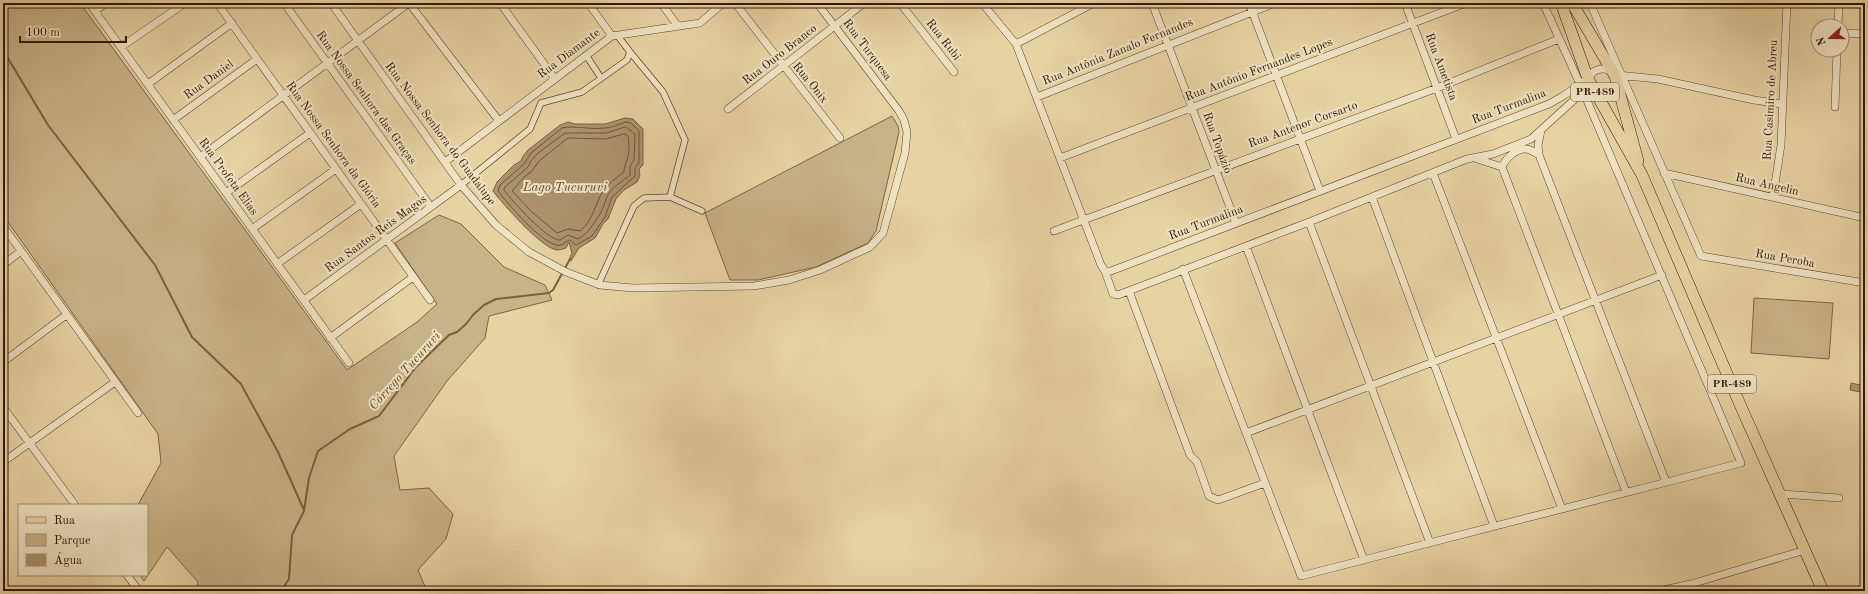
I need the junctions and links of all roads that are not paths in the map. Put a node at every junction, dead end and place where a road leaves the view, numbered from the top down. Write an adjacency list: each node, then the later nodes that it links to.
1 (89, 3): 29 (street, Rua Profeta Elias)
2 (106, 3): 29 (street)
3 (185, 3): 43 (street)
4 (217, 3): 32 (street, Rua Nossa Senhora da Glória)
5 (284, 3): 48 (street, Rua Nossa Senhora das Graças)
6 (330, 3): 40 (street, Rua Nossa Senhora do Guadalupe)
7 (409, 3): 40 (street); 66 (street)
8 (500, 3): 54 (street)
9 (588, 3): 38 (street)
10 (661, 3): 34 (street)
11 (723, 3): 34 (street, Rua Diamante)
12 (735, 3): 49 (street, Rua Onix)
13 (817, 3): 35 (street, Rua Turquesa)
14 (864, 3): 35 (street, Rua Ouro Branco)
15 (900, 3): 50 (street, Rua Rubi)
16 (983, 3): 41 (street)
17 (1094, 3): 41 (street)
18 (1152, 3): 42 (street, Rua Topázio)
19 (1249, 3): 30 (street)
20 (1275, 3): 30 (street, Rua Antônia Zanalo Fernandes)
21 (1405, 3): 33 (street, Rua Ametista)
22 (1466, 3): 33 (street, Rua Antônio Fernandes Lopes)
23 (1543, 3): 39 (street)
24 (1561, 3): 56 (main road, PR-489 / PR-489)
25 (1572, 3): 52 (main road, PR-489 / PR-489)
26 (1590, 3): 52 (street)
27 (1787, 3): 60 (street, Rua Casimiro de Abreu)
28 (1839, 3): 31 (street)
29 (95, 11): 43 (street, Rua Profeta Elias)
30 (1252, 12): 42 (street, Rua Antônia Zanalo Fernandes); 51 (street)
31 (1838, 18)
32 (232, 23): 47 (street, Rua Nossa Senhora da Glória); 55 (street)
33 (1413, 23): 51 (street, Rua Antônio Fernandes Lopes); 57 (street, Rua Ametista)
34 (677, 25): 38 (street, Rua Diamante)
35 (834, 26): 49 (street, Rua Ouro Branco); 64 (street, Rua Turquesa)
36 (1850, 33): 37 (street)
37 (1865, 34)
38 (615, 35): 44 (street); 45 (street, Rua Diamante)
39 (1559, 39): 56 (street); 57 (street, Rua Antenor Corsarto)
40 (358, 41): 48 (street); 76 (street, Rua Nossa Senhora do Guadalupe)
41 (1016, 44): 59 (street)
42 (1168, 44): 59 (street, Rua Antônia Zanalo Fernandes); 61 (street, Rua Topázio)
43 (121, 47): 55 (street, Rua Profeta Elias)
44 (630, 52): 53 (street); 86 (street)
45 (586, 55): 53 (street); 54 (street, Rua Diamante)
46 (1837, 58): 62 (street)
47 (257, 59): 58 (street, Rua Nossa Senhora da Glória); 65 (street, Rua Daniel)
48 (328, 63): 58 (street); 90 (street, Rua Nossa Senhora das Graças)
49 (783, 66): 63 (street, Rua Ouro Branco); 69 (street, Rua Onix)
50 (954, 72)
51 (1276, 75): 61 (street, Rua Antônio Fernandes Lopes); 70 (street)
52 (1618, 75): 56 (street); 56 (street); 60 (street); 81 (street); 82 (main road, PR-489 / PR-489)
53 (601, 78): 83 (street)
54 (555, 79): 66 (street, Rua Diamante)
55 (148, 84): 65 (street, Rua Profeta Elias)
56 (1586, 87): 67 (street); 71 (street, Rua Turmalina); 82 (main road, PR-489 / PR-489); 106 (street)
57 (1437, 88): 70 (street, Rua Antenor Corsarto); 71 (street, Rua Ametista)
58 (284, 96): 68 (street, Rua Nossa Senhora da Glória); 73 (street)
59 (1037, 97): 74 (street)
60 (1782, 104): 88 (street, Rua Casimiro de Abreu)
61 (1192, 107): 74 (street, Rua Antônio Fernandes Lopes); 79 (street, Rua Topázio)
62 (1835, 107)
63 (728, 108)
64 (899, 111): 109 (street, Rua Nossa Senhora do Guadalupe)
65 (174, 120): 73 (street, Rua Profeta Elias)
66 (499, 121): 76 (street, Rua Diamante)
67 (1541, 130): 72 (street); 75 (street)
68 (310, 133): 78 (street, Rua Nossa Senhora da Glória); 85 (street)
69 (840, 138)
70 (1300, 138): 79 (street, Rua Antenor Corsarto); 84 (street)
71 (1456, 139): 84 (street, Rua Turmalina)
72 (1539, 155): 77 (street); 113 (street)
73 (200, 157): 85 (street, Rua Profeta Elias)
74 (1060, 158): 93 (street)
75 (1475, 158): 77 (street); 80 (street)
76 (445, 162): 83 (street, Rua Nossa Senhora do Guadalupe)
77 (1502, 167): 114 (street)
78 (336, 169): 89 (street, Rua Nossa Senhora da Glória); 97 (street)
79 (1215, 170): 93 (street, Rua Antenor Corsarto); 95 (street, Rua Topázio)
80 (1433, 172): 87 (street); 117 (street)
81 (1664, 173): 88 (street, Rua Angelin); 108 (street, Rua Peroba)
82 (1642, 175): 132 (main road, PR-489 / PR-489)
83 (461, 185): 90 (street, Rua Santos Reis Magos); 109 (street, Rua Nossa Senhora do Guadalupe)
84 (1320, 191): 95 (street, Rua Turmalina)
85 (226, 193): 97 (street, Rua Profeta Elias)
86 (670, 197): 91 (street); 109 (street)
87 (1372, 197): 94 (street); 119 (street)
88 (1773, 197): 92 (street, Rua Angelin)
89 (361, 204): 99 (street, Rua Nossa Senhora da Glória); 102 (street)
90 (431, 207): 99 (street, Rua Santos Reis Magos)
91 (702, 211)
92 (1865, 218)
93 (1084, 220): 98 (street, Rua Antenor Corsarto); 105 (street)
94 (1309, 222): 100 (street); 122 (street)
95 (1236, 224): 105 (street, Rua Turmalina)
96 (3, 226): 101 (street)
97 (252, 229): 102 (street, Rua Profeta Elias)
98 (1054, 231)
99 (387, 240): 107 (street, Rua Nossa Senhora da Glória); 111 (street, Rua Santos Reis Magos)
100 (1246, 246): 104 (street); 124 (street)
101 (21, 251): 103 (street); 115 (street)
102 (277, 264): 111 (street, Rua Profeta Elias)
103 (3, 265)
104 (1183, 269): 110 (street); 126 (street)
105 (1105, 271): 110 (street)
106 (1662, 275): 113 (street); 129 (street)
107 (414, 277): 112 (street, Rua Nossa Senhora da Glória); 116 (street)
108 (1865, 283)
109 (598, 285)
110 (1129, 290): 130 (street)
111 (304, 300): 116 (street, Rua Profeta Elias)
112 (430, 300)
113 (1596, 300): 114 (street); 129 (street)
114 (1558, 314): 117 (street); 131 (street)
115 (66, 315): 118 (street); 121 (street)
116 (330, 338): 120 (street, Rua Profeta Elias)
117 (1497, 338): 119 (street); 135 (street)
118 (3, 362)
119 (1433, 362): 122 (street); 136 (street)
120 (349, 363)
121 (115, 382): 125 (street); 127 (street)
122 (1370, 386): 124 (street); 137 (street)
123 (3, 407): 127 (street)
124 (1307, 410): 126 (street); 139 (street)
125 (138, 413)
126 (1246, 433): 130 (street)
127 (30, 444): 128 (street); 134 (street)
128 (3, 462)
129 (1666, 482): 131 (street)
130 (1265, 483): 139 (street)
131 (1626, 492): 135 (street)
132 (1781, 494): 133 (street); 138 (main road, PR-489 / PR-489)
133 (1839, 498)
134 (74, 504)
135 (1562, 509): 136 (street)
136 (1494, 526): 137 (street)
137 (1430, 543): 139 (street)
138 (1805, 550): 142 (street); 143 (main road, PR-489 / PR-489)
139 (1364, 560)
140 (128, 576): 141 (street)
141 (139, 591)
142 (1659, 591)
143 (1823, 591)

